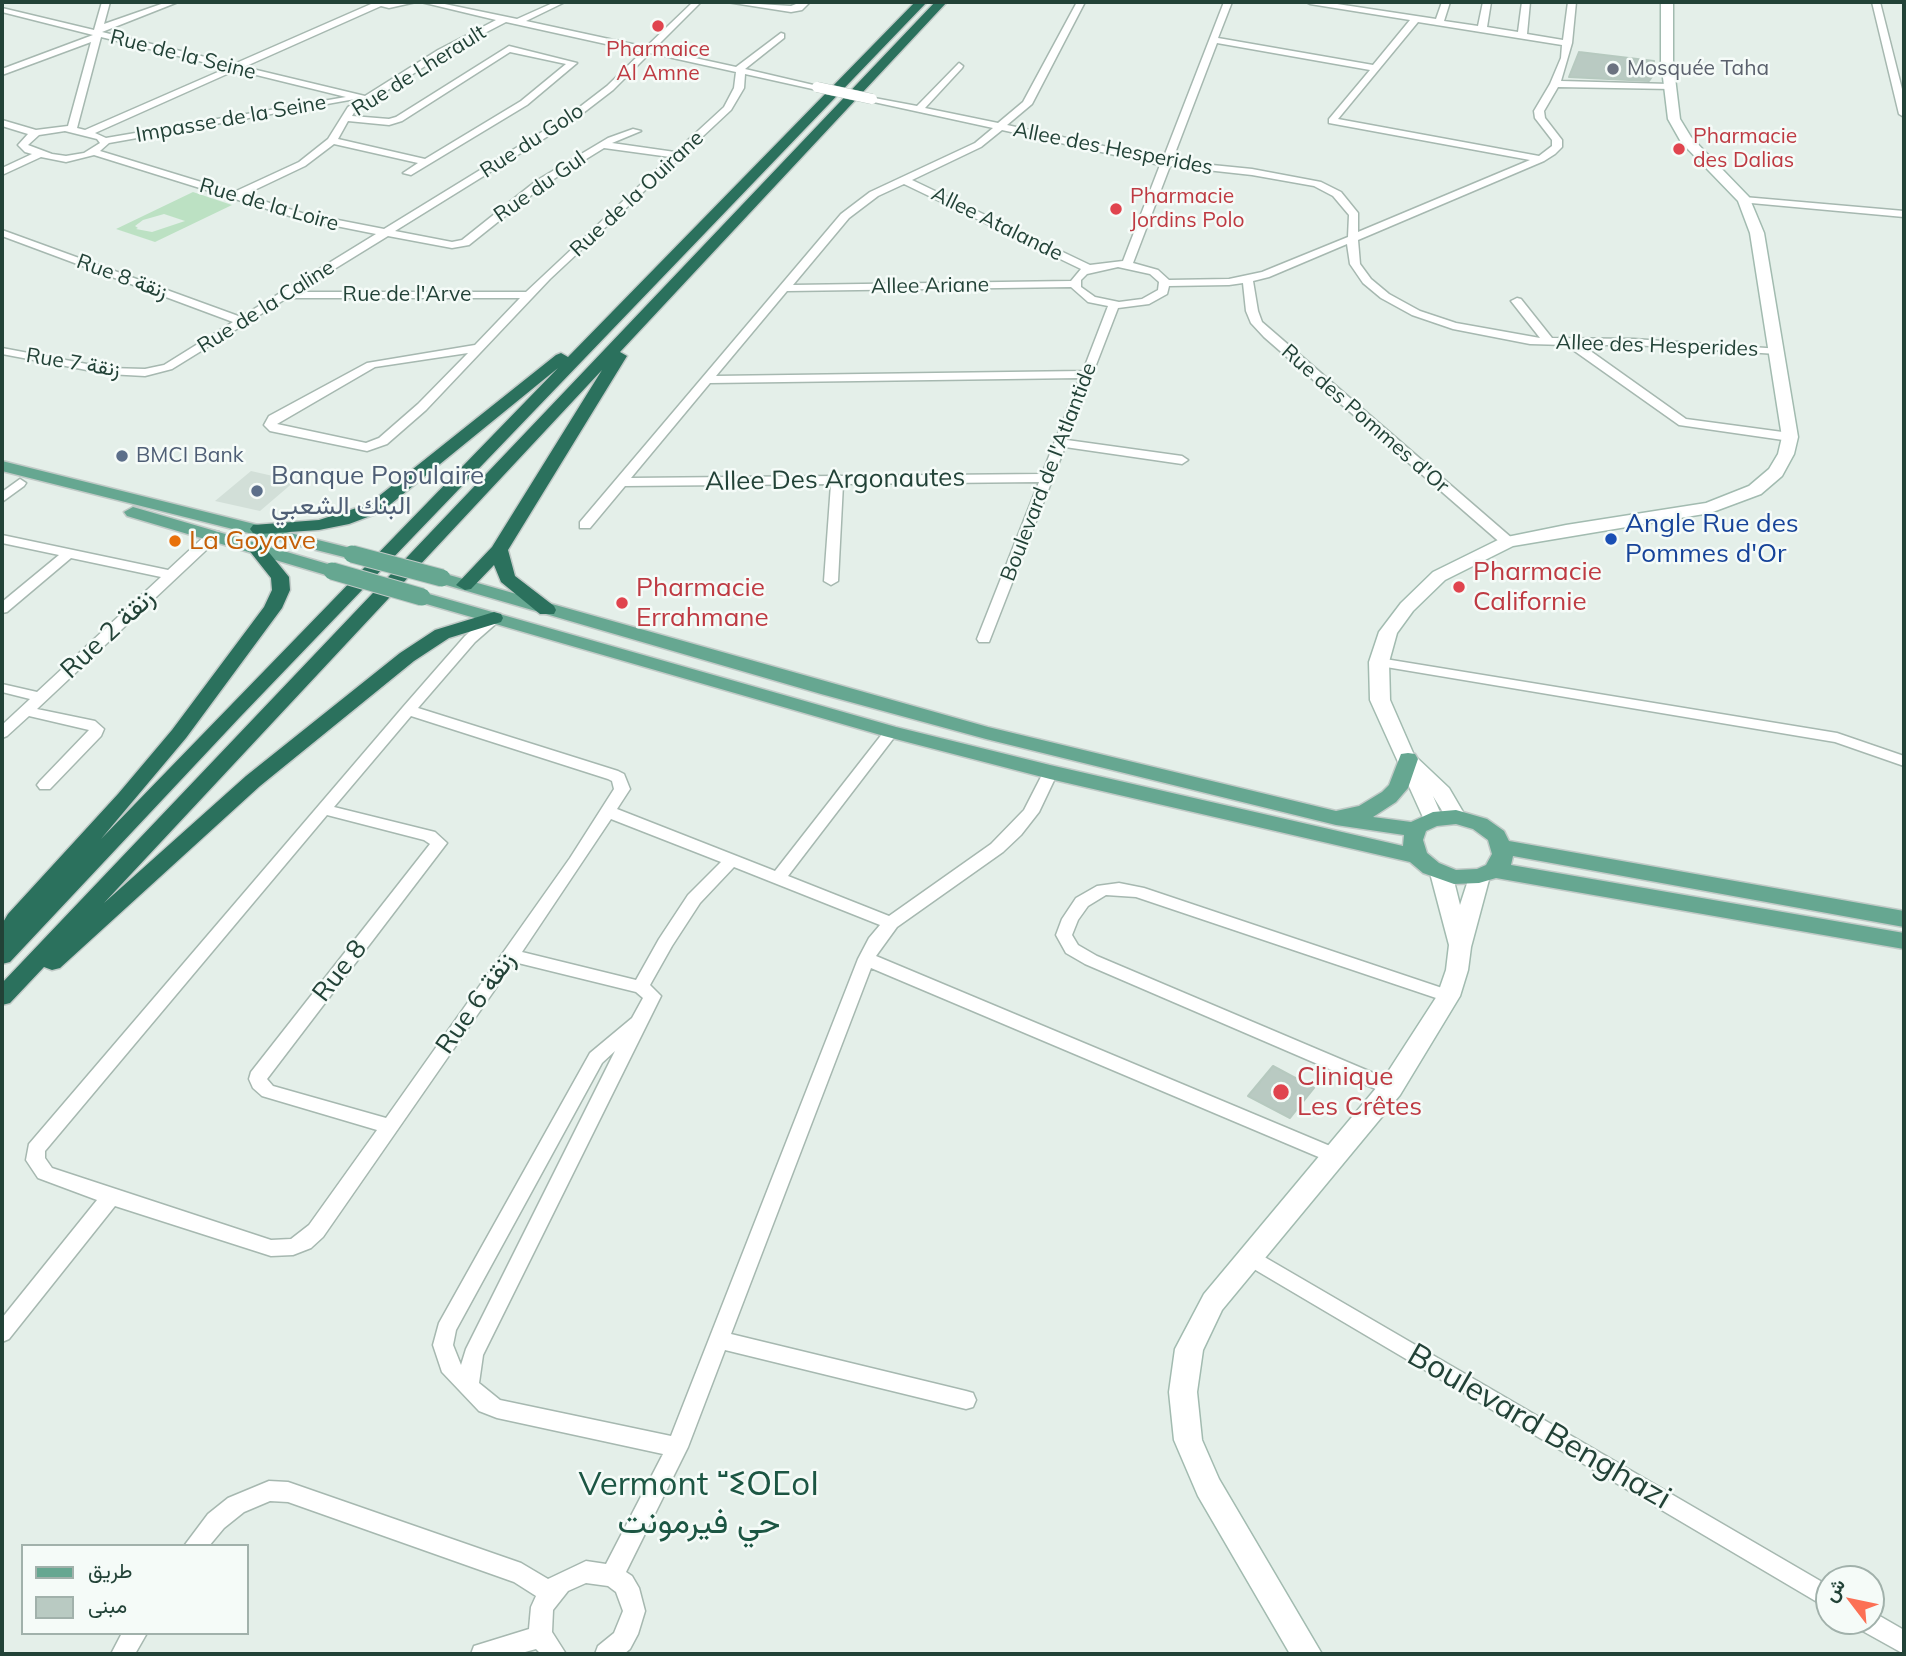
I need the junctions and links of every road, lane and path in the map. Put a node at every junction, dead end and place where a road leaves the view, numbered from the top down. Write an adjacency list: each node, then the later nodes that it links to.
1 (106, 2): 29 (street)
2 (174, 2): 29 (street)
3 (412, 2): 20 (street)
4 (425, 2): 24 (street, Allee des Hesperides)
5 (561, 2): 26 (street)
6 (697, 2): 34 (street, Rue du Golo)
7 (731, 2): 8 (street)
8 (806, 2)
9 (920, 2): 79 (highway)
10 (941, 2): 83 (highway)
11 (1081, 2): 48 (street)
12 (1228, 2): 32 (street)
13 (1310, 2): 21 (street)
14 (1446, 2): 27 (street)
15 (1487, 2): 28 (street)
16 (1526, 2): 31 (street)
17 (1572, 2): 33 (street)
18 (1667, 2): 41 (main road)
19 (1876, 2): 44 (street)
20 (376, 3): 36 (street)
21 (1324, 3): 22 (street)
22 (1362, 6): 25 (street)
23 (2, 10): 29 (street, Rue de la Seine)
24 (505, 19): 26 (street, Allee des Hesperides); 42 (street, Rue de Lherault)
25 (1416, 19): 27 (street); 37 (street)
26 (518, 22): 34 (street, Allee des Hesperides)
27 (1439, 22): 28 (street)
28 (1482, 29): 31 (street)
29 (98, 33): 36 (street, Rue de la Seine); 39 (street); 47 (street)
30 (781, 36): 38 (street)
31 (1522, 36): 33 (street)
32 (1214, 40): 37 (street); 60 (street)
33 (1568, 43): 40 (street)
34 (646, 50): 38 (street, Allee des Hesperides); 68 (street, Rue du Golo)
35 (959, 66): 43 (street)
36 (234, 68): 42 (street, Rue de la Seine); 50 (street)
37 (1375, 68): 58 (street)
38 (739, 70): 43 (street, Allee des Hesperides, bridge); 57 (street, Rue de la Ouirane)
39 (2, 72)
40 (1555, 84): 41 (street); 58 (street)
41 (1670, 87): 65 (main road)
42 (361, 99): 45 (street, Rue de Lherault); 52 (street, Impasse de la Seine)
43 (918, 110): 48 (street, Allee des Hesperides)
44 (1904, 114)
45 (345, 118): 53 (street, Rue de Lherault); 59 (street)
46 (2, 123): 51 (street)
47 (72, 128): 50 (street); 51 (street)
48 (1002, 128): 60 (street, Allee des Hesperides); 63 (street)
49 (636, 131): 54 (street, Rue du Gul)
50 (87, 132): 52 (street)
51 (36, 133): 56 (street)
52 (105, 141): 55 (street)
53 (332, 141): 59 (street); 64 (street, Rue de Lherault)
54 (602, 145): 57 (street); 70 (street, Rue du Gul)
55 (94, 152): 56 (street); 64 (street, Rue de la Loire)
56 (40, 153): 61 (street)
57 (679, 155): 78 (street, Rue de la Ouirane)
58 (1541, 159): 69 (street)
59 (426, 162): 62 (street)
60 (1167, 163): 69 (street, Allee des Hesperides); 71 (street)
61 (2, 172)
62 (408, 173)
63 (904, 180): 72 (street, Allee Atalande); 76 (street)
64 (234, 196): 68 (street, Rue de la Loire)
65 (1744, 200): 66 (street); 88 (main road)
66 (1904, 214)
67 (2, 233): 82 (street, Rue 8 زنقة)
68 (384, 234): 70 (street, Rue de la Loire); 77 (street, Rue de la Caline)
69 (1353, 237): 73 (street); 84 (street, Allee des Hesperides)
70 (448, 245)
71 (1127, 264): 72 (street); 75 (street)
72 (1089, 269): 74 (street)
73 (1248, 281): 75 (street); 106 (street, Rue des Pommes d'Or)
74 (1075, 284): 76 (street, Allee Ariane); 81 (street)
75 (1164, 284): 81 (street)
76 (786, 288): 91 (street)
77 (285, 295): 78 (street, Rue de l'Arve); 82 (street, Rue de la Caline)
78 (529, 295): 86 (street, Rue de la Ouirane)
79 (634, 299): 103 (highway); 145 (highway)
80 (1517, 301): 84 (street)
81 (1114, 305): 90 (street, Boulevard de l'Atlantide)
82 (242, 321): 89 (street, Rue de la Caline)
83 (638, 323): 108 (highway); 149 (highway)
84 (1549, 342): 85 (street, Allee des Hesperides)
85 (1570, 342): 88 (street, Allee des Hesperides); 92 (street)
86 (479, 348): 86 (street, Rue de la Ouirane)
87 (2, 351): 89 (street, Rue 7 زنقة)
88 (1777, 351): 92 (main road)
89 (145, 373)
90 (1088, 374): 91 (street); 93 (street, Boulevard de l'Atlantide)
91 (708, 380): 99 (street)
92 (1790, 437): 106 (main road)
93 (1061, 443): 94 (street); 96 (street, Boulevard de l'Atlantide)
94 (1182, 460)
95 (2, 466): 103 (main road)
96 (1047, 478): 98 (street, Allee Des Argonautes); 116 (street, Boulevard de l'Atlantide)
97 (2, 479): 100 (main road)
98 (837, 481): 99 (street, Allee Des Argonautes); 111 (street)
99 (623, 482): 102 (street)
100 (20, 483): 101 (street); 104 (main road)
101 (2, 498)
102 (585, 525)
103 (258, 529): 112 (main road, bridge)
104 (214, 535): 107 (main road); 110 (street, Rue 2 زنقة)
105 (2, 539): 109 (street)
106 (1508, 542): 117 (main road)
107 (257, 548): 115 (main road, bridge); 141 (highway)
108 (499, 550): 112 (highway); 114 (highway)
109 (69, 553): 110 (street); 113 (street)
110 (172, 575): 119 (street, Rue 2 زنقة)
111 (831, 581)
112 (465, 585): 114 (main road)
113 (2, 609)
114 (547, 610): 131 (main road)
115 (494, 618): 120 (street); 122 (main road); 150 (highway)
116 (984, 639)
117 (1379, 662): 124 (main road); 125 (street)
118 (2, 688): 119 (street)
119 (40, 697): 121 (street, Rue 2 زنقة)
120 (408, 710): 128 (street); 129 (street, Rue 6 زنقة)
121 (25, 711): 123 (street, Rue 2 زنقة); 127 (street)
122 (891, 732): 126 (main road); 138 (street)
123 (2, 733)
124 (1408, 759): 130 (main road); 131 (main road); 132 (main road)
125 (1904, 761)
126 (1050, 772): 134 (main road); 140 (street)
127 (45, 785)
128 (326, 810): 153 (street, Rue 8); 155 (street)
129 (609, 811): 135 (street); 144 (street, Rue 6 زنقة)
130 (1456, 817): 132 (main road); 133 (main road)
131 (1336, 818): 132 (main road)
132 (1424, 825): 134 (main road)
133 (1502, 847): 137 (main road); 139 (main road)
134 (1417, 856): 136 (main road)
135 (732, 860): 138 (street); 147 (street)
136 (1441, 873): 137 (main road); 143 (main road)
137 (1486, 873): 142 (main road); 143 (main road)
138 (778, 878): 140 (street)
139 (1904, 919)
140 (891, 923): 146 (street)
141 (2, 941)
142 (1904, 941)
143 (1460, 947): 148 (main road)
144 (509, 955): 147 (street); 153 (street, Rue 6 زنقة)
145 (2, 956)
146 (866, 959): 154 (street); 158 (street)
147 (641, 987): 151 (street)
148 (1448, 996): 152 (main road); 152 (street)
149 (2, 997)
150 (2, 1008)
151 (637, 1023): 159 (street); 159 (street)
152 (1391, 1088): 154 (main road)
153 (390, 1126): 155 (street, Rue 6 زنقة)
154 (1335, 1156): 156 (main road)
155 (111, 1198): 157 (street)
156 (1249, 1256): 164 (street, Boulevard Benghazi); 173 (main road)
157 (2, 1333)
158 (719, 1340): 160 (street); 161 (street)
159 (468, 1384): 161 (street)
160 (966, 1400)
161 (677, 1447): 163 (street)
162 (197, 1544): 165 (street)
163 (612, 1576): 165 (street); 172 (street)
164 (1815, 1590)
165 (550, 1593): 169 (street)
166 (1885, 1632): 168 (street)
167 (135, 1635): 170 (street)
168 (1904, 1643)
169 (548, 1645): 171 (street)
170 (122, 1654)
171 (482, 1654)
172 (609, 1654)
173 (1307, 1654)

